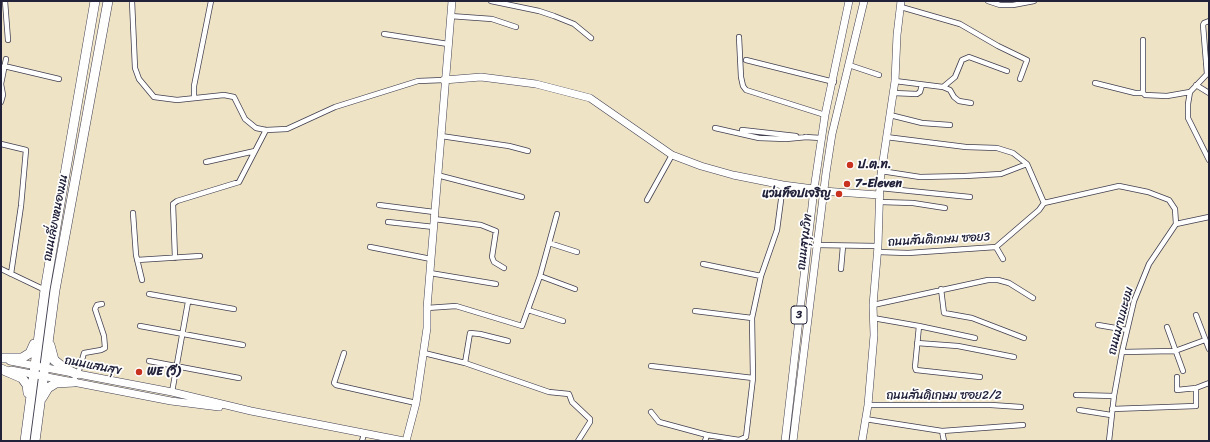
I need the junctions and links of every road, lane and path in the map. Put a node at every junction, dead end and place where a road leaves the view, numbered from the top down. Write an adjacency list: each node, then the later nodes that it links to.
1 (5, 1): 19 (street)
2 (95, 1): 27 (highway, ถนนเลี่ยงหนองมน)
3 (108, 1): 28 (highway, ถนนเลี่ยงหนองมน)
4 (132, 1): 44 (street)
5 (211, 1): 44 (street)
6 (452, 1): 13 (main road)
7 (491, 1): 18 (street)
8 (849, 1): 35 (main road, ถนนสุขุมวิท / 3)
9 (864, 1): 24 (main road, ถนนสุขุมวิท / 3)
10 (988, 1): 11 (street)
11 (1034, 1)
12 (901, 4): 32 (street); 34 (main road)
13 (450, 16): 15 (street); 21 (main road)
14 (1209, 22): 29 (street)
15 (516, 27)
16 (384, 34): 21 (street)
17 (739, 37): 49 (street)
18 (591, 38)
19 (8, 40)
20 (1143, 40): 42 (street)
21 (448, 44): 33 (main road)
22 (6, 59): 25 (street)
23 (746, 60): 35 (street)
24 (849, 65): 30 (street); 48 (main road, ถนนสุขุมวิท / 3)
25 (4, 66): 31 (street); 45 (street)
26 (1007, 71): 39 (street)
27 (84, 72): 28 (highway); 109 (highway, ถนนเลี่ยงหนองมน)
28 (96, 73): 128 (highway, ถนนเลี่ยงหนองมน)
29 (1208, 73): 38 (street)
30 (879, 75)
31 (60, 79)
32 (1020, 79)
33 (444, 80): 53 (street); 55 (main road); 62 (main road)
34 (895, 81): 37 (street); 41 (main road)
35 (834, 82): 47 (main road, ถนนสุขุมวิท / 3)
36 (1095, 83): 42 (street)
37 (922, 85): 39 (street); 41 (street)
38 (1196, 85): 40 (street); 43 (street)
39 (943, 87): 46 (street)
40 (1190, 92): 42 (street); 63 (street)
41 (893, 93): 50 (main road)
42 (1143, 93)
43 (1209, 93)
44 (194, 98): 53 (street)
45 (1, 102)
46 (971, 103)
47 (828, 105): 48 (main road); 49 (main road, ถนนสุขุมวิท / 3)
48 (839, 108): 70 (main road, ถนนสุขุมวิท / 3)
49 (825, 115): 58 (main road, ถนนสุขุมวิท / 3)
50 (890, 115): 51 (street); 57 (main road)
51 (950, 125)
52 (715, 128): 56 (street)
53 (266, 130): 60 (street)
54 (742, 130): 56 (street)
55 (441, 136): 61 (street); 67 (main road)
56 (807, 137): 58 (street)
57 (886, 137): 65 (street); 66 (main road)
58 (821, 138): 69 (main road, ถนนสุขุมวิท / 3)
59 (1, 144): 102 (street)
60 (256, 150): 64 (street); 93 (street)
61 (528, 151)
62 (672, 155): 68 (main road); 74 (street)
63 (1209, 160)
64 (206, 162)
65 (1027, 164): 66 (street); 75 (street)
66 (881, 171): 71 (main road)
67 (437, 175): 72 (street); 80 (main road)
68 (784, 185): 69 (main road); 104 (street)
69 (814, 189): 182 (main road, ถนนสุขุมวิท / 3)
70 (823, 191): 71 (main road); 86 (main road, ถนนสุขุมวิท / 3)
71 (879, 195): 73 (street); 77 (street); 90 (main road)
72 (522, 197)
73 (970, 197)
74 (647, 200)
75 (1044, 203): 83 (street); 89 (street, ถนนสันติเกษม ซอย3)
76 (379, 205): 80 (street)
77 (945, 208)
78 (133, 212): 96 (street)
79 (557, 214): 85 (street)
80 (434, 216): 84 (main road); 98 (street)
81 (1209, 217): 83 (street)
82 (388, 222): 84 (street)
83 (1176, 224): 129 (street, ถนนมาบมะยม)
84 (434, 228): 94 (main road)
85 (549, 243): 91 (street); 103 (street)
86 (816, 245): 87 (street, ถนนสันติเกษม ซอย3); 183 (main road, ถนนสุขุมวิท / 3)
87 (843, 246): 90 (street, ถนนสันติเกษม ซอย3); 100 (street)
88 (370, 247): 94 (street)
89 (996, 247): 90 (street, ถนนสันติเกษม ซอย3); 95 (street)
90 (878, 249): 114 (main road)
91 (577, 252)
92 (200, 256): 93 (street)
93 (175, 258): 96 (street)
94 (431, 259): 101 (main road)
95 (1003, 259)
96 (137, 260): 105 (street)
97 (703, 264): 104 (street)
98 (504, 268)
99 (1, 269): 102 (street)
100 (840, 269)
101 (430, 273): 106 (street); 115 (main road)
102 (10, 274): 109 (street)
103 (540, 276): 107 (street); 117 (street)
104 (761, 276): 120 (street)
105 (142, 280)
106 (496, 284)
107 (575, 289)
108 (941, 289): 111 (street); 114 (street); 132 (street)
109 (45, 290): 127 (highway, ถนนเลี่ยงหนองมน)
110 (149, 294): 112 (street)
111 (1033, 298)
112 (188, 302): 116 (street); 130 (street)
113 (102, 304): 152 (street)
114 (873, 305): 121 (main road)
115 (427, 308): 117 (street); 141 (main road)
116 (234, 309)
117 (528, 310): 122 (street)
118 (695, 311): 120 (street)
119 (1196, 314): 133 (street)
120 (752, 318): 156 (street)
121 (873, 318): 125 (street); 164 (main road)
122 (563, 321)
123 (1098, 325): 129 (street)
124 (140, 326): 130 (street)
125 (919, 326): 131 (street); 135 (street)
126 (1167, 327): 138 (street)
127 (39, 329): 143 (highway); 149 (highway, ถนนเลี่ยงหนองมน)
128 (49, 330): 151 (highway, ถนนเลี่ยงหนองมน); 152 (highway)
129 (1127, 330): 140 (street, ถนนมาบมะยม)
130 (182, 334): 136 (street); 146 (street)
131 (975, 338)
132 (1024, 338)
133 (1206, 340): 137 (street); 138 (street)
134 (508, 341): 145 (street)
135 (917, 343): 142 (street); 153 (street)
136 (243, 345)
137 (1209, 349)
138 (1175, 351): 140 (street); 150 (street)
139 (344, 352): 163 (street)
140 (1122, 352): 161 (street, ถนนมาบมะยม)
141 (424, 353): 145 (street); 163 (main road)
142 (1014, 357)
143 (1, 359): 149 (main road, ถนนแสนสุข)
144 (149, 361): 146 (street)
145 (465, 363): 180 (street)
146 (177, 366): 155 (street); 159 (street)
147 (651, 366): 156 (street)
148 (1, 369): 149 (main road, ถนนแสนสุข); 165 (highway)
149 (34, 370): 151 (main road, ถนนแสนสุข); 165 (highway, ถนนเลี่ยงหนองมน)
150 (1183, 371)
151 (44, 372): 152 (main road, ถนนแสนสุข); 162 (highway, ถนนเลี่ยงหนองมน)
152 (76, 377): 159 (main road, ถนนแสนสุข); 162 (highway); 169 (main road, ถนนแสนสุข)
153 (980, 377)
154 (1177, 377): 158 (street)
155 (239, 378)
156 (753, 378): 175 (street)
157 (1209, 383): 158 (street)
158 (1196, 388): 167 (street)
159 (172, 392): 169 (main road, ถนนแสนสุข)
160 (1076, 395): 161 (street)
161 (1114, 396): 167 (street, ถนนมาบมะยม)
162 (40, 401): 178 (highway, ถนนเลี่ยงหนองมน)
163 (416, 403): 179 (main road)
164 (868, 405): 166 (street, ถนนสันติเกษม ซอย2/2); 172 (main road)
165 (29, 407): 177 (highway, ถนนเลี่ยงหนองมน)
166 (1021, 407)
167 (1112, 409): 171 (street, ถนนมาบมะยม)
168 (1079, 410): 171 (street)
169 (251, 411): 176 (main road, ถนนแสนสุข)
170 (650, 412): 175 (street)
171 (1111, 415): 186 (street, ถนนมาบมะยม)
172 (865, 419): 174 (street); 184 (main road)
173 (1023, 425): 174 (street)
174 (942, 431): 185 (street)
175 (707, 435): 181 (street)
176 (363, 437): 179 (main road, ถนนแสนสุข)
177 (25, 441)
178 (35, 441)
179 (405, 441)
180 (578, 441)
181 (705, 441)
182 (785, 441)
183 (793, 441)
184 (862, 441)
185 (944, 441)
186 (1109, 441)

